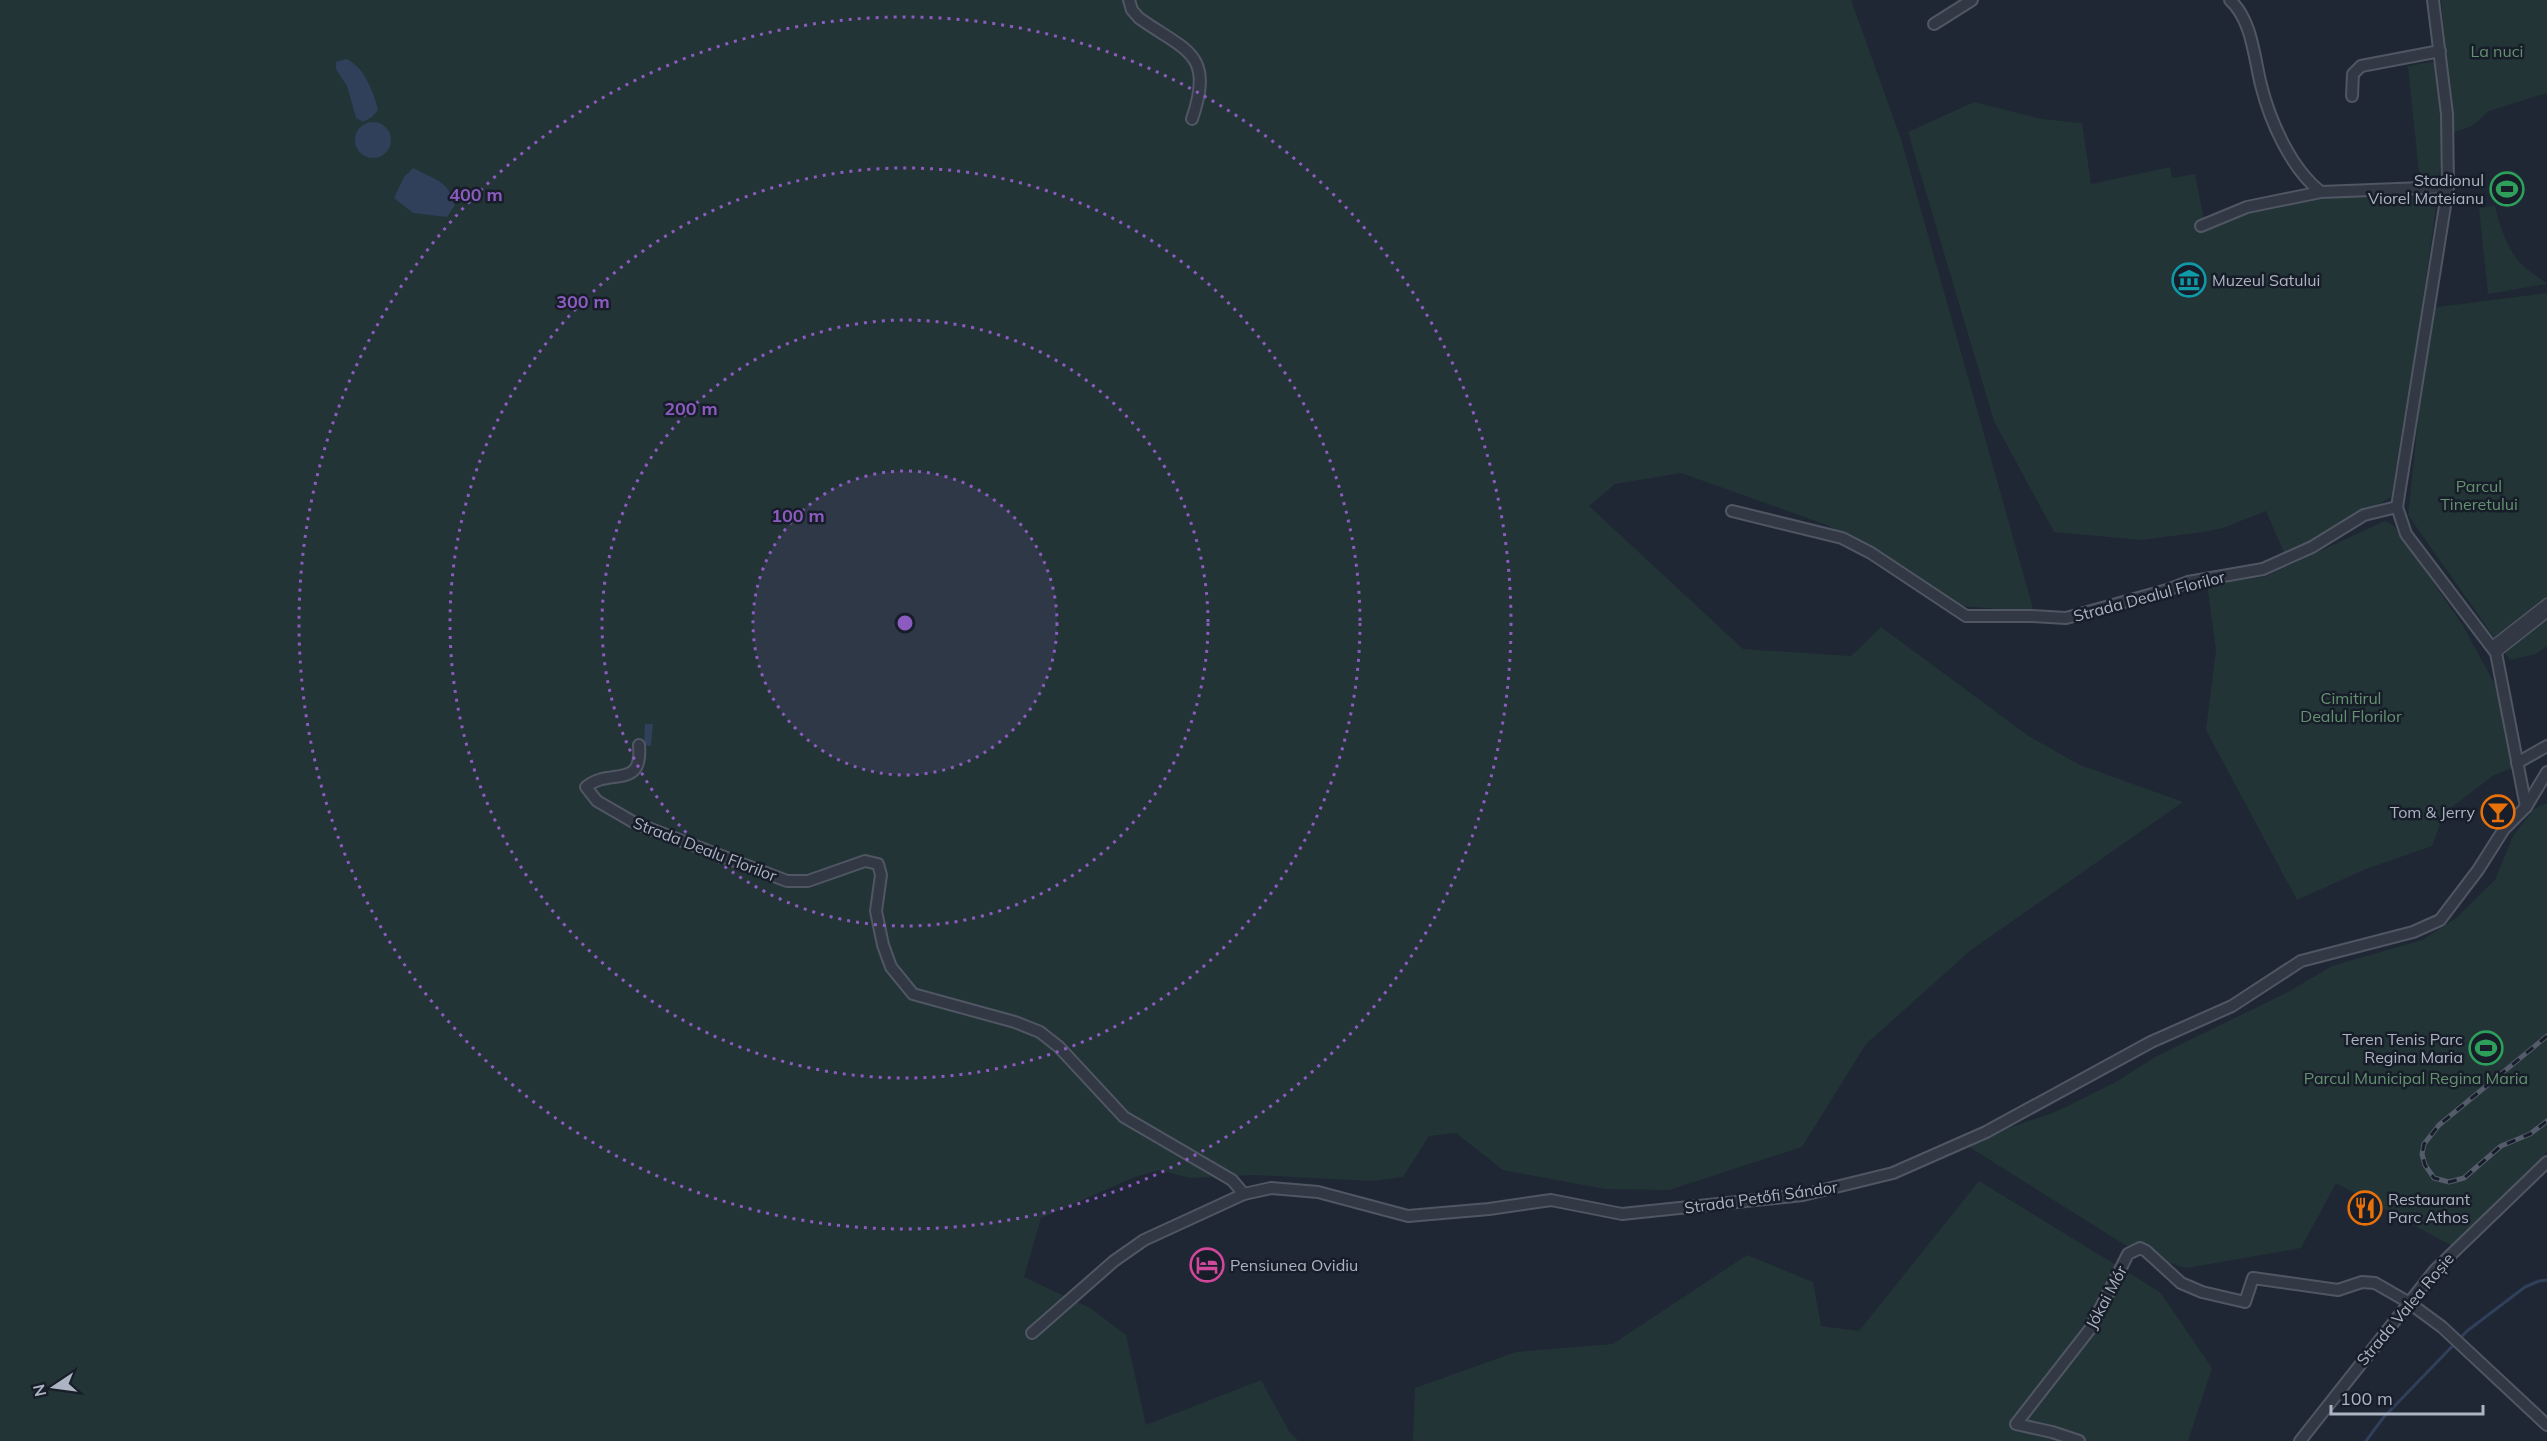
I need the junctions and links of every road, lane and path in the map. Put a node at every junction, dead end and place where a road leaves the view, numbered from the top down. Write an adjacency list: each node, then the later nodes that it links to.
1 (1129, 0): 8 (street)
2 (1972, 0): 5 (street)
3 (2230, 0): 10 (street)
4 (2433, 0): 6 (street)
5 (1934, 24)
6 (2440, 51): 7 (street); 9 (street)
7 (2352, 96)
8 (1192, 119)
9 (2448, 187): 10 (street); 12 (street)
10 (2321, 192): 11 (street)
11 (2201, 226)
12 (2397, 507): 13 (street, Strada Dealul Florilor); 16 (street)
13 (1732, 510)
14 (2547, 603): 16 (street)
15 (2547, 613): 16 (street)
16 (2494, 649): 19 (street)
17 (639, 745): 23 (street, Strada Dealu Florilor)
18 (2547, 746): 19 (street)
19 (2517, 763): 21 (street)
20 (2547, 772): 21 (street, Strada Petőfi Sándor)
21 (2526, 807): 23 (street, Strada Petőfi Sándor)
22 (2547, 1162): 24 (street, Strada Valea Roșie)
23 (1244, 1194): 25 (street, Strada Petőfi Sándor)
24 (2408, 1302): 26 (street); 27 (street, Jókai Mór); 28 (street, Strada Valea Roșie)
25 (1032, 1333)
26 (2547, 1425)
27 (2079, 1441)
28 (2300, 1441)

